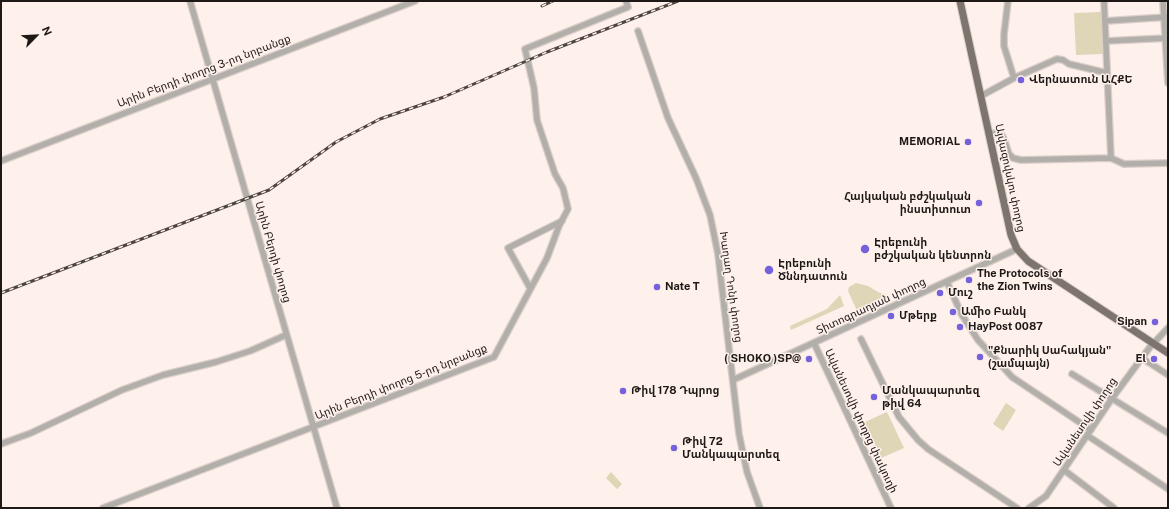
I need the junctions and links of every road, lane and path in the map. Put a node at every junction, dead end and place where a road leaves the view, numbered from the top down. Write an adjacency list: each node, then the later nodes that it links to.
1 (190, 1): 14 (street, Արին Բերդի փողոց)
2 (415, 1): 14 (street, Արին Բերդի փողոց 3-րդ նրբանցք)
3 (626, 1): 22 (street, Արին Բերդի փողոց 5-րդ նրբանցք)
4 (960, 1): 17 (main road, Այվազովսկու փողոց)
5 (1008, 1): 15 (street)
6 (1104, 1): 9 (street)
7 (1163, 1): 8 (street)
8 (1166, 17): 9 (street); 11 (street)
9 (1105, 21): 12 (street)
10 (638, 31): 35 (street, Խաղաղ Դոնի փողոց)
11 (1167, 38): 12 (street); 16 (street)
12 (1106, 41): 13 (street)
13 (1107, 73): 15 (street); 19 (street)
14 (212, 78): 20 (street, Արին Բերդի փողոց 3-րդ նրբանցք); 27 (street, Արին Բերդի փողոց)
15 (1014, 78): 17 (street)
16 (1168, 83)
17 (981, 96): 18 (main road, Այվազովսկու փողոց)
18 (989, 133): 19 (street); 23 (main road, Այվազովսկու փողոց)
19 (1111, 158): 21 (street)
20 (1, 161)
21 (1168, 162)
22 (562, 220): 25 (street, Արին Բերդի փողոց 5-րդ նրբանցք); 25 (street)
23 (1017, 249): 24 (street, Տիտոգրադյան փողոց); 30 (main road, Այվազովսկու փողոց)
24 (947, 282): 29 (street, Տիտոգրադյան փողոց); 38 (street)
25 (530, 288): 37 (street, Արին Բերդի փողոց 5-րդ նրբանցք)
26 (1168, 328): 30 (street, Ավանեսովի փողոց)
27 (286, 335): 37 (street, Արին Բերդի փողոց); 40 (street)
28 (861, 339): 47 (street)
29 (814, 343): 35 (street, Տիտոգրադյան փողոց); 46 (street, Ավանեսովի փողոց փակուղի)
30 (1153, 343): 31 (main road, Այվազովսկու փողոց); 32 (street, Ավանեսովի փողոց)
31 (1168, 353)
32 (1142, 358): 34 (street); 36 (street, Ավանեսովի փողոց)
33 (1072, 374): 36 (street)
34 (1168, 375)
35 (733, 380): 45 (street, Խաղաղ Դոնի փողոց)
36 (1113, 397): 38 (street, Ավանեսովի փողոց); 39 (street)
37 (314, 427): 43 (street, Արին Բերդի փողոց 5-րդ նրբանցք); 44 (street, Արին Բերդի փողոց)
38 (1090, 433): 41 (street, Ավանեսովի փողոց); 42 (street)
39 (1168, 433)
40 (1, 444)
41 (1064, 470): 48 (street, Ավանեսովի փողոց); 49 (street)
42 (1168, 489)
43 (103, 508)
44 (337, 508)
45 (760, 508)
46 (891, 508)
47 (1017, 508)
48 (1029, 508)
49 (1114, 508)

